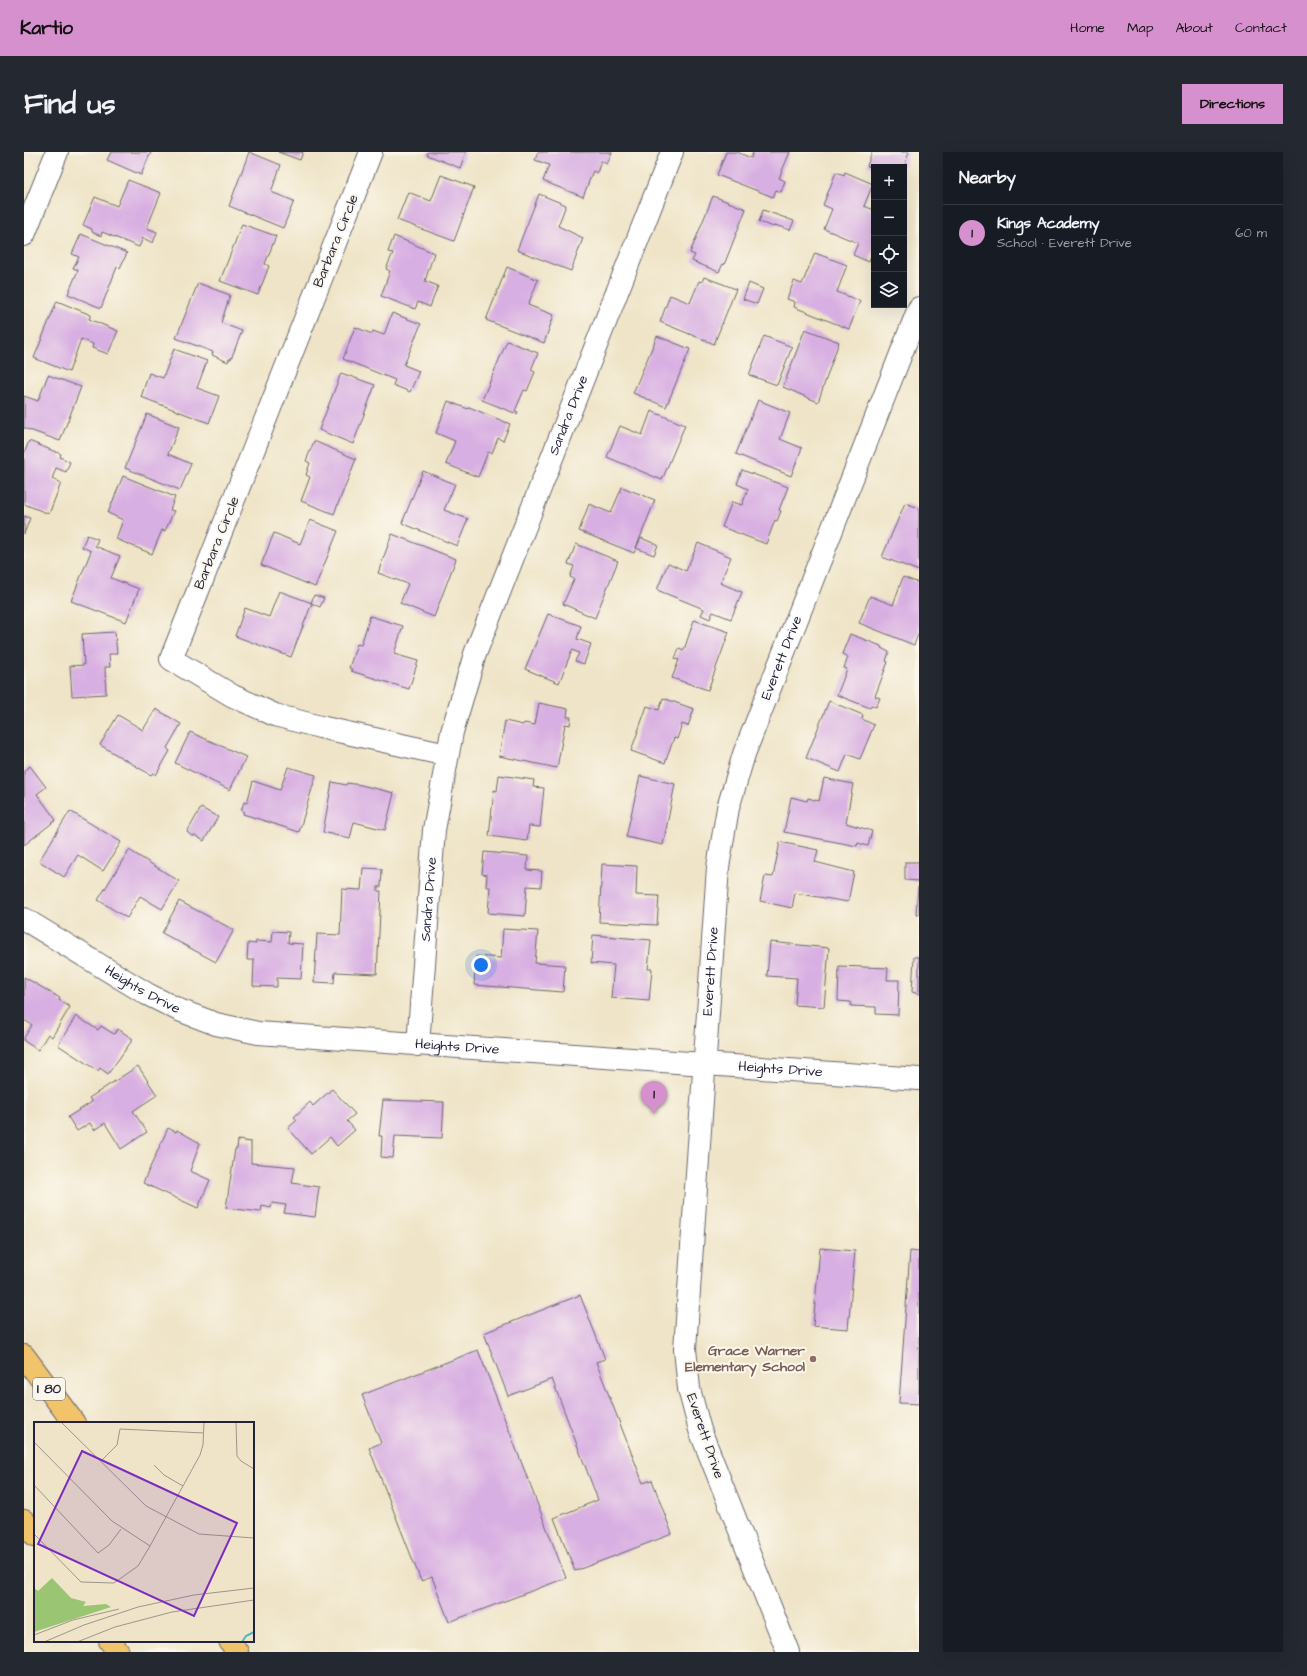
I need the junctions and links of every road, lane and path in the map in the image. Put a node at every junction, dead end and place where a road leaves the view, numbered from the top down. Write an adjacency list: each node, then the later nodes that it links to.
1 (57, 152): 4 (street)
2 (371, 152): 7 (street, Barbara Circle)
3 (672, 152): 7 (street, Sandra Drive)
4 (24, 235)
5 (919, 308): 6 (street, Everett Drive)
6 (912, 347): 10 (street, Everett Drive)
7 (447, 755): 9 (street, Sandra Drive)
8 (24, 919): 9 (street, Heights Drive)
9 (418, 1045): 10 (street, Heights Drive)
10 (704, 1064): 11 (street, Heights Drive); 22 (street, Everett Drive)
11 (919, 1079)
12 (24, 1356): 13 (highway, I 80)
13 (73, 1422)
14 (24, 1521): 16 (highway)
15 (24, 1531): 17 (highway)
16 (34, 1534)
17 (34, 1541)
18 (111, 1642): 20 (highway)
19 (231, 1642): 21 (highway)
20 (118, 1652)
21 (237, 1652)
22 (788, 1652)

